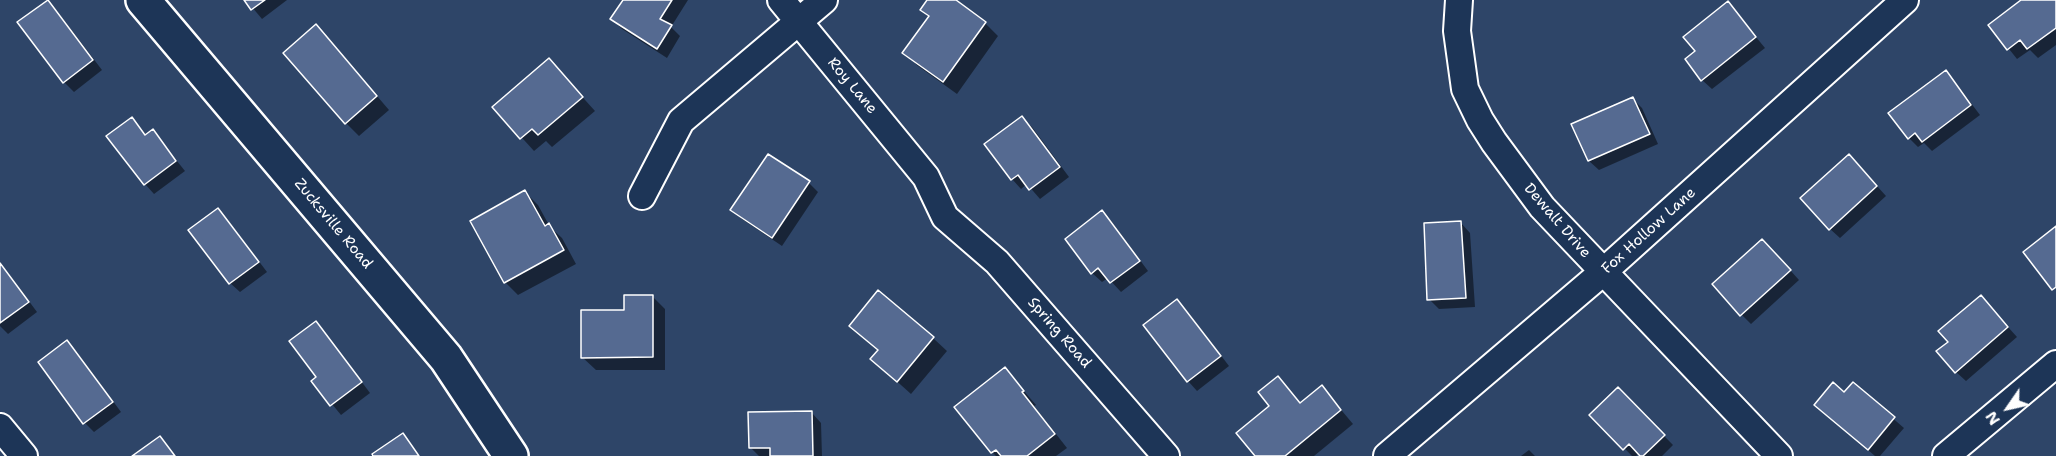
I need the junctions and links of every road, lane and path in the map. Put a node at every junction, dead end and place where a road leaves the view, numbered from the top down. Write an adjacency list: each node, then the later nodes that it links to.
1 (143, 0): 13 (street, Zucksville Road)
2 (781, 0): 6 (street, Roy Lane)
3 (824, 0): 6 (street)
4 (1459, 0): 9 (street, Dewalt Drive)
5 (1905, 0): 9 (street, Fox Hollow Lane)
6 (798, 21): 7 (street); 8 (street, Roy Lane)
7 (642, 196)
8 (945, 217): 14 (street, Spring Road)
9 (1603, 272): 15 (street, Fox Hollow Lane); 16 (street, Dewalt Drive)
10 (2056, 364): 17 (street)
11 (0, 427): 12 (street)
12 (24, 456)
13 (512, 456)
14 (1166, 456)
15 (1387, 456)
16 (1779, 456)
17 (1946, 456)

